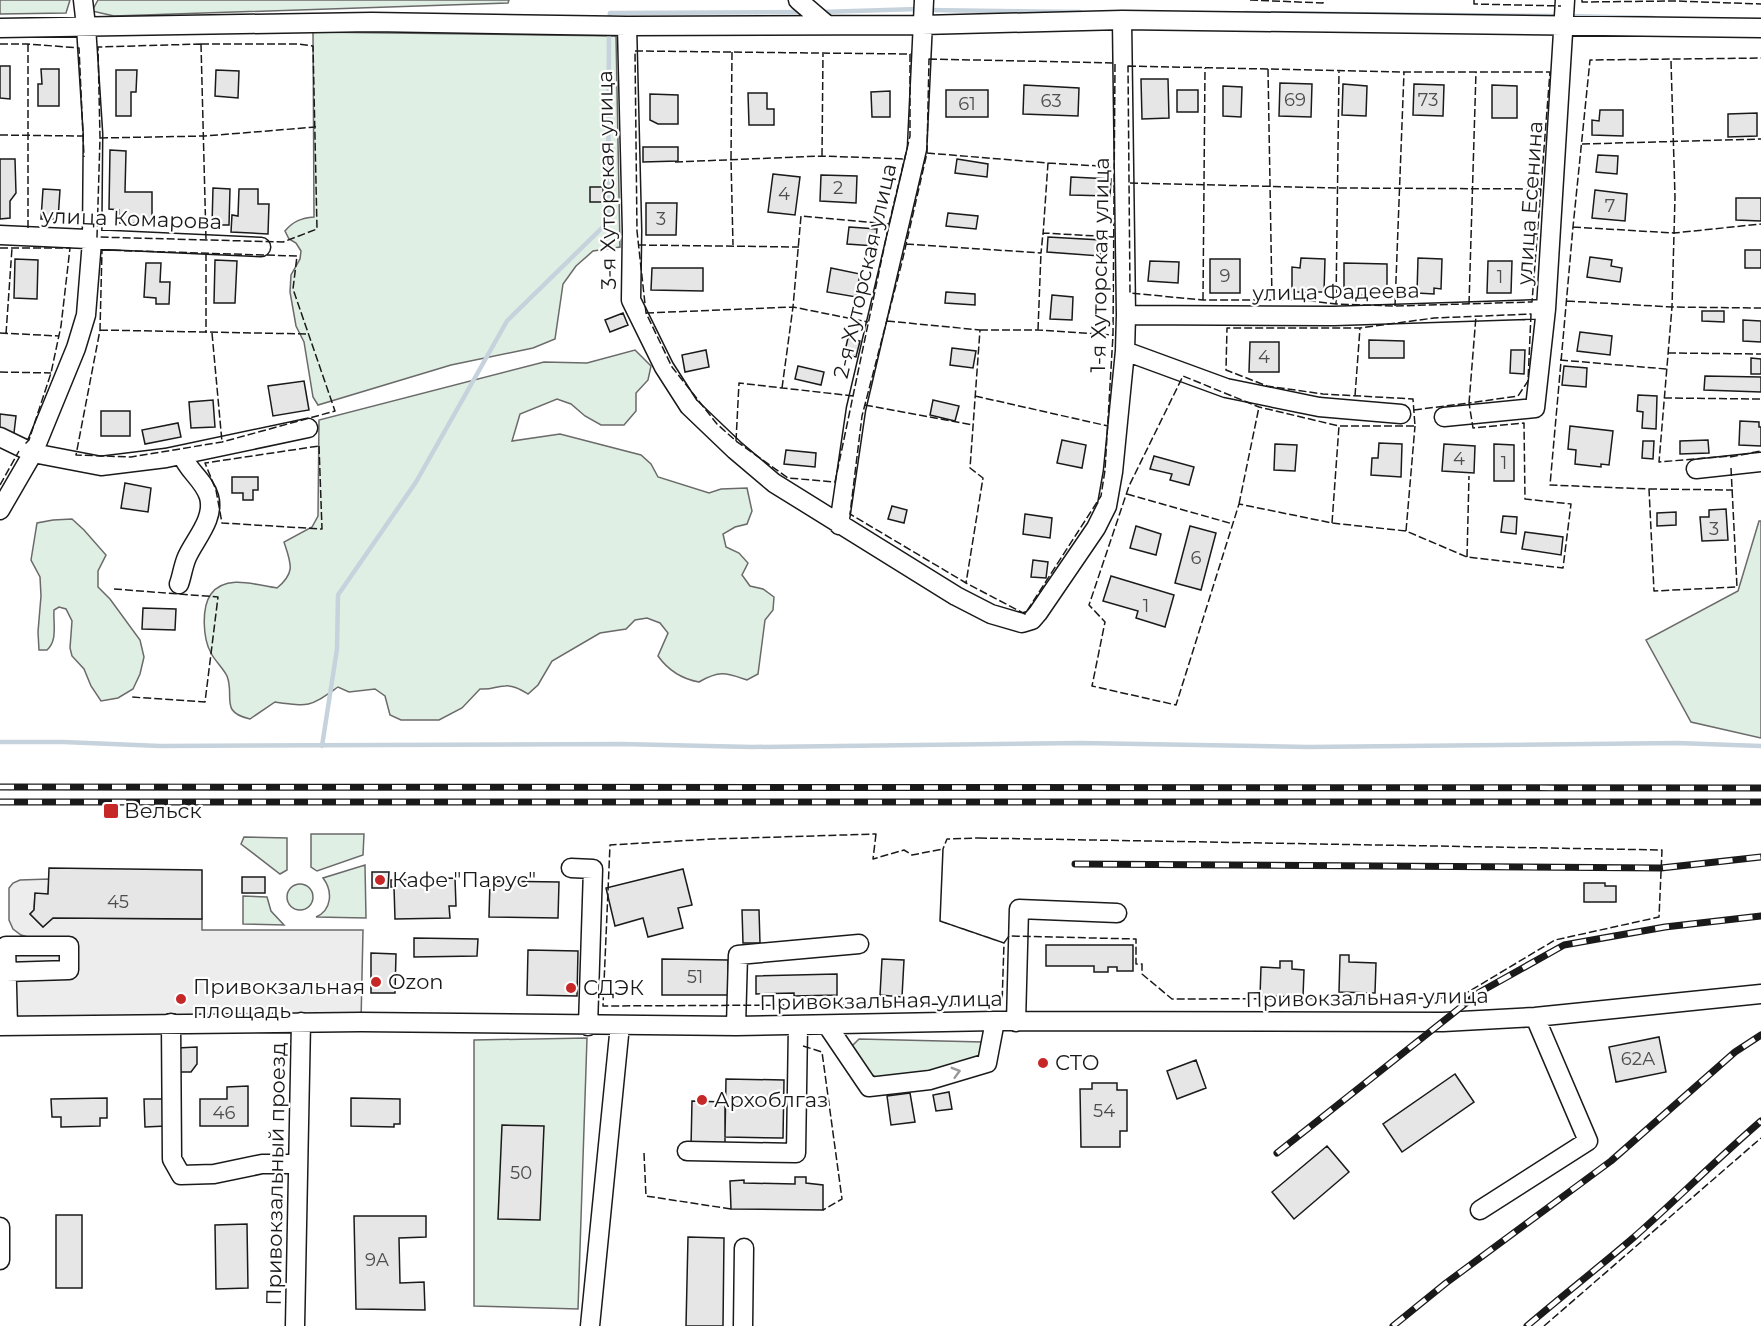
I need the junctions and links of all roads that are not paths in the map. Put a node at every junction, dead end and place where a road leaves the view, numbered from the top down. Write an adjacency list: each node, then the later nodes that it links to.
1 (83, 0): 8 (street)
2 (798, 0): 6 (street)
3 (924, 0): 7 (street, 2-я Хуторская улица)
4 (1565, 0): 10 (street, улица Есенина)
5 (1122, 20): 7 (street); 10 (street); 17 (street, 1-я Хуторская улица)
6 (826, 24): 7 (street); 9 (street)
7 (922, 25): 28 (street, 2-я Хуторская улица)
8 (86, 26): 9 (street); 11 (street); 14 (street)
9 (627, 26): 28 (street, 3-я Хуторская улица)
10 (1564, 27): 12 (street); 16 (street, улица Есенина)
11 (0, 28)
12 (1761, 28)
13 (0, 236): 14 (street, улица Комарова)
14 (92, 241): 15 (street, улица Комарова); 23 (street)
15 (261, 247)
16 (1546, 309): 17 (street, улица Фадеева); 20 (street, улица Есенина)
17 (1126, 315): 18 (street, 1-я Хуторская улица)
18 (1125, 351): 19 (street); 30 (street, 1-я Хуторская улица)
19 (1401, 414)
20 (1444, 417)
21 (308, 428): 24 (street)
22 (0, 437): 23 (street)
23 (33, 453): 24 (street); 27 (street)
24 (182, 455): 29 (street)
25 (1761, 462): 26 (street)
26 (1696, 470)
27 (0, 510)
28 (839, 525): 30 (street, 3-я Хуторская улица)
29 (179, 584)
30 (1022, 623)
31 (571, 868): 44 (street)
32 (1118, 913): 39 (street)
33 (859, 944): 45 (street)
34 (6, 972): 43 (street)
35 (1761, 994): 36 (street, Привокзальная улица)
36 (1535, 1017): 39 (street, Привокзальная улица); 49 (street)
37 (995, 1021): 39 (street, Привокзальная улица); 42 (street, Привокзальная улица); 42 (street, one-way to 37)
38 (301, 1022): 40 (street, Привокзальная улица); 44 (street, Привокзальная улица); 48 (street, Привокзальный проезд)
39 (1016, 1022)
40 (171, 1023): 43 (street, Привокзальная улица); 48 (street)
41 (620, 1025): 44 (street, Привокзальная улица); 45 (street, Привокзальная улица); 54 (street)
42 (827, 1025): 46 (street, Привокзальная улица)
43 (4, 1026)
44 (588, 1026)
45 (736, 1026): 46 (street, Привокзальная улица)
46 (798, 1026): 47 (street)
47 (687, 1151)
48 (298, 1164): 53 (street, Привокзальный проезд)
49 (1480, 1210)
50 (0, 1227): 52 (street)
51 (744, 1248): 55 (street)
52 (0, 1260)
53 (295, 1326)
54 (590, 1326)
55 (743, 1326)

